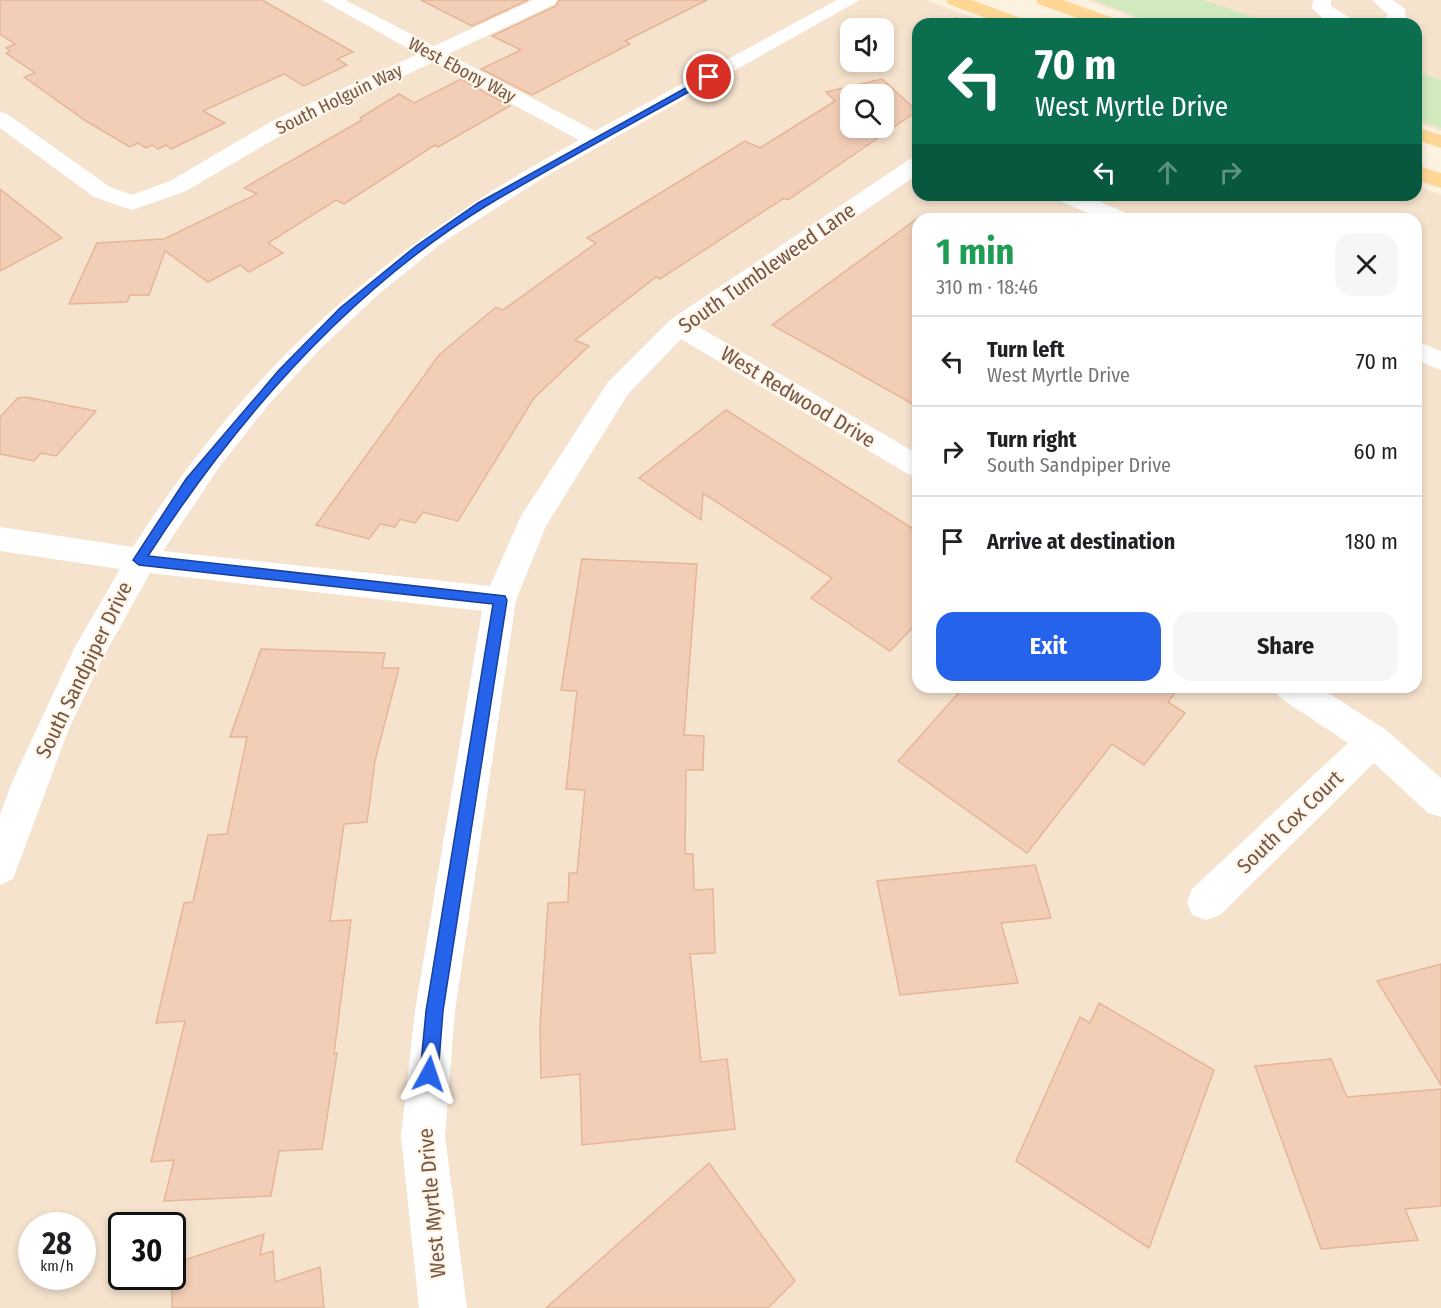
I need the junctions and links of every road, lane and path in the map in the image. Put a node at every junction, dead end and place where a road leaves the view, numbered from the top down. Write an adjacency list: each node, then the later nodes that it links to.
1 (331, 0): 12 (street, West Ebony Way)
2 (548, 0): 12 (street, South Holguin Way)
3 (851, 0): 15 (street, South Sandpiper Drive)
4 (955, 0): 8 (main road)
5 (1045, 0): 9 (main road)
6 (1322, 0): 10 (street)
7 (1381, 0): 11 (street)
8 (1004, 18)
9 (1095, 18)
10 (1336, 18)
11 (1397, 18)
12 (432, 53): 13 (street, South Holguin Way); 15 (street, West Ebony Way)
13 (0, 118)
14 (1422, 135): 16 (main road)
15 (594, 140): 27 (street, South Sandpiper Drive)
16 (1441, 142)
17 (912, 168): 22 (street, South Tumbleweed Lane)
18 (1422, 174): 19 (main road)
19 (1441, 181)
20 (1080, 201): 21 (street)
21 (1106, 213)
22 (679, 326): 25 (street, West Redwood Drive); 28 (street, South Tumbleweed Lane)
23 (1422, 353): 24 (street)
24 (1441, 361)
25 (912, 463)
26 (0, 539): 27 (street)
27 (139, 560): 28 (street); 32 (street, South Sandpiper Drive)
28 (500, 600): 34 (street, West Myrtle Drive)
29 (1300, 693): 30 (street)
30 (1374, 741): 31 (street); 33 (street, South Cox Court)
31 (1441, 801)
32 (0, 867)
33 (1206, 902)
34 (443, 1308)

